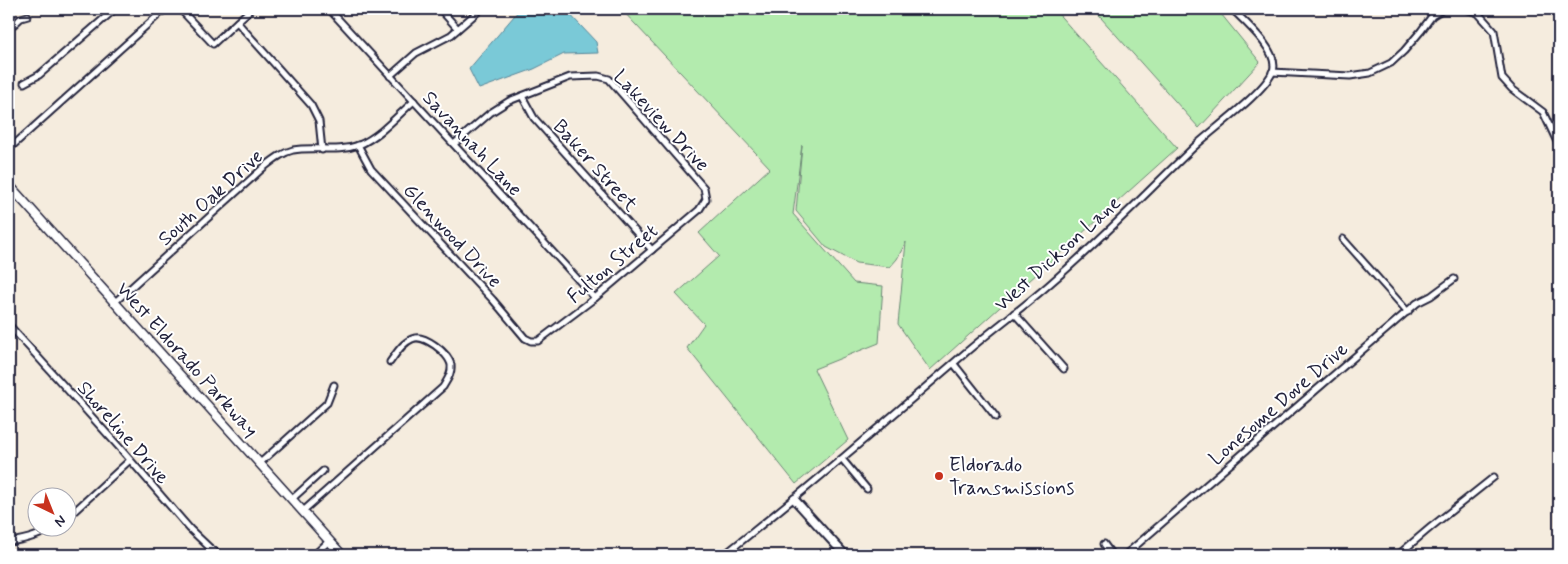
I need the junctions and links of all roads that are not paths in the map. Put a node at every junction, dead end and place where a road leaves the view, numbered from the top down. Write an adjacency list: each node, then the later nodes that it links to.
1 (115, 9): 17 (street)
2 (165, 9): 23 (street)
3 (180, 9): 12 (street)
4 (251, 9): 12 (street)
5 (329, 9): 16 (street, Savannah Lane)
6 (440, 9): 14 (street)
7 (481, 9): 14 (street)
8 (1232, 9): 15 (street)
9 (1443, 9): 15 (street)
10 (1466, 9): 22 (street)
11 (28, 16): 13 (street)
12 (237, 22): 24 (street)
13 (9, 28)
14 (458, 29): 16 (street)
15 (1272, 72): 33 (street, West Dickson Lane)
16 (390, 76): 19 (street, Savannah Lane)
17 (24, 82)
18 (522, 96): 20 (street, Lakeview Drive); 26 (street, Lakeview Drive); 28 (street, Baker Street)
19 (414, 101): 20 (street, Savannah Lane); 21 (street, South Oak Drive)
20 (454, 144): 30 (street, Savannah Lane)
21 (358, 145): 24 (street, South Oak Drive); 35 (street, Glenwood Drive)
22 (1559, 146)
23 (9, 150)
24 (322, 150): 31 (street, South Oak Drive)
25 (9, 185): 31 (main road, West Eldorado Parkway)
26 (706, 199): 28 (street, Fulton Street)
27 (1343, 239): 32 (street)
28 (652, 250): 30 (street, Fulton Street)
29 (1454, 279): 32 (street, Lonesome Dove Drive)
30 (595, 298): 35 (street, Fulton Street)
31 (115, 302): 43 (main road, West Eldorado Parkway)
32 (1408, 312): 61 (street, Lonesome Dove Drive)
33 (1014, 313): 37 (street, West Dickson Lane); 38 (street)
34 (9, 324): 42 (street, Shoreline Drive)
35 (531, 341)
36 (390, 362): 50 (street)
37 (954, 364): 40 (street); 41 (street, West Dickson Lane)
38 (1064, 369)
39 (334, 385): 43 (street)
40 (996, 417)
41 (842, 459): 46 (street); 48 (street, West Dickson Lane)
42 (130, 460): 49 (street); 56 (street, Shoreline Drive)
43 (260, 463): 47 (main road, West Eldorado Parkway)
44 (323, 471): 47 (street)
45 (1494, 478): 62 (street)
46 (867, 489)
47 (292, 499): 50 (main road, West Eldorado Parkway)
48 (794, 499): 58 (street, West Dickson Lane); 59 (street)
49 (78, 509)
50 (303, 511): 52 (main road, West Eldorado Parkway)
51 (34, 536): 53 (street)
52 (329, 541): 55 (main road, West Eldorado Parkway); 57 (street)
53 (9, 542)
54 (1104, 544): 60 (street)
55 (337, 553)
56 (220, 555)
57 (314, 555)
58 (724, 555)
59 (845, 555)
60 (1112, 555)
61 (1125, 555)
62 (1398, 555)

